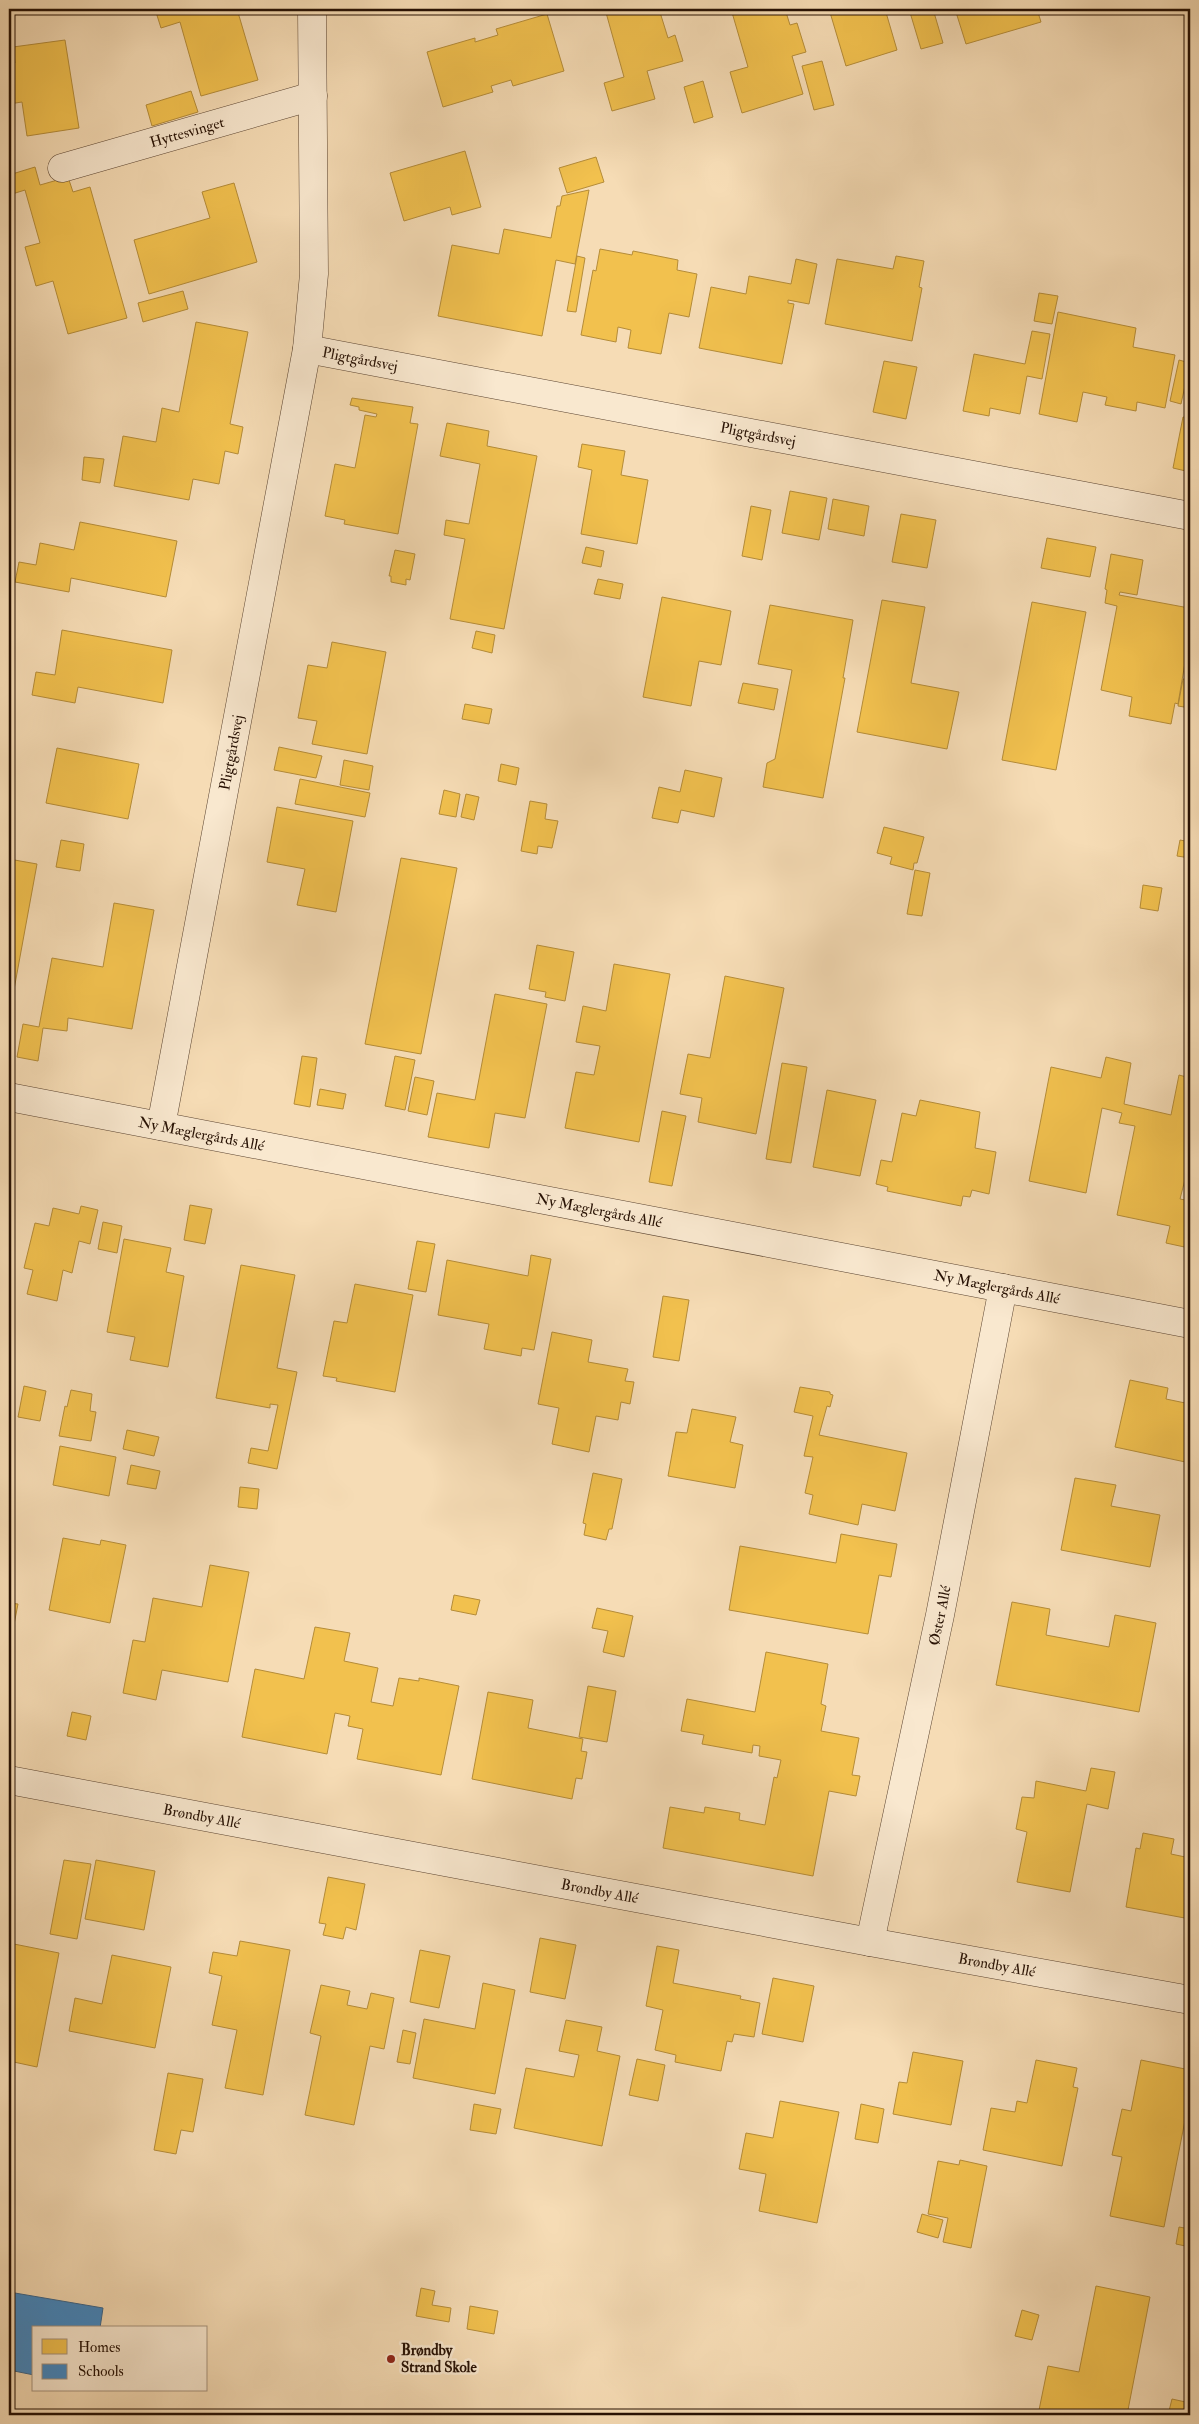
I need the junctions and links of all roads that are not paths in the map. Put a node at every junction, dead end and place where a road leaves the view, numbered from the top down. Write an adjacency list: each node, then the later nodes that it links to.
1 (312, 9): 2 (street)
2 (313, 96): 3 (street, Hyttesvinget); 4 (street)
3 (62, 168)
4 (307, 349): 5 (street, Pligtgårdsvej); 7 (street, Pligtgårdsvej)
5 (1190, 516)
6 (9, 1097): 7 (street, Ny Mæglergårds Allé)
7 (160, 1126): 8 (street, Ny Mæglergårds Allé)
8 (1004, 1288): 9 (street, Ny Mæglergårds Allé); 11 (street, Øster Allé)
9 (1190, 1324)
10 (9, 1780): 11 (street, Brøndby Allé)
11 (870, 1942): 12 (street, Brøndby Allé)
12 (1190, 2000)

